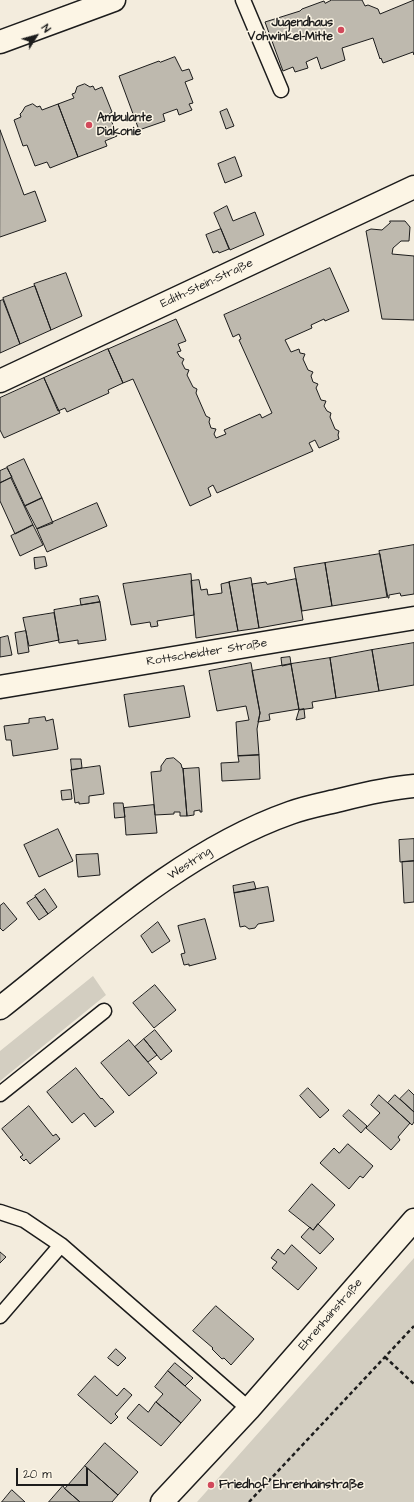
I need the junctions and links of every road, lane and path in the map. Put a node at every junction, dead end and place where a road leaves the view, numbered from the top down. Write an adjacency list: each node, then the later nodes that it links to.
1 (114, 0): 3 (street)
2 (242, 0): 4 (lane)
3 (0, 42)
4 (280, 90)
5 (414, 187): 6 (street, Edith-Stein-Straße)
6 (0, 381)
7 (414, 618): 8 (street, Rottscheidter Straße)
8 (0, 687)
9 (414, 786): 10 (street, Westring)
10 (0, 1008)
11 (104, 1011): 12 (lane)
12 (0, 1094)
13 (0, 1212): 15 (lane)
14 (414, 1220): 20 (street, Ehrenhainstraße)
15 (61, 1245): 16 (lane); 20 (lane)
16 (0, 1316)
17 (414, 1326): 18 (path)
18 (385, 1357): 19 (path); 22 (path)
19 (414, 1384)
20 (249, 1409): 21 (street, Ehrenhainstraße)
21 (162, 1502)
22 (249, 1502)

